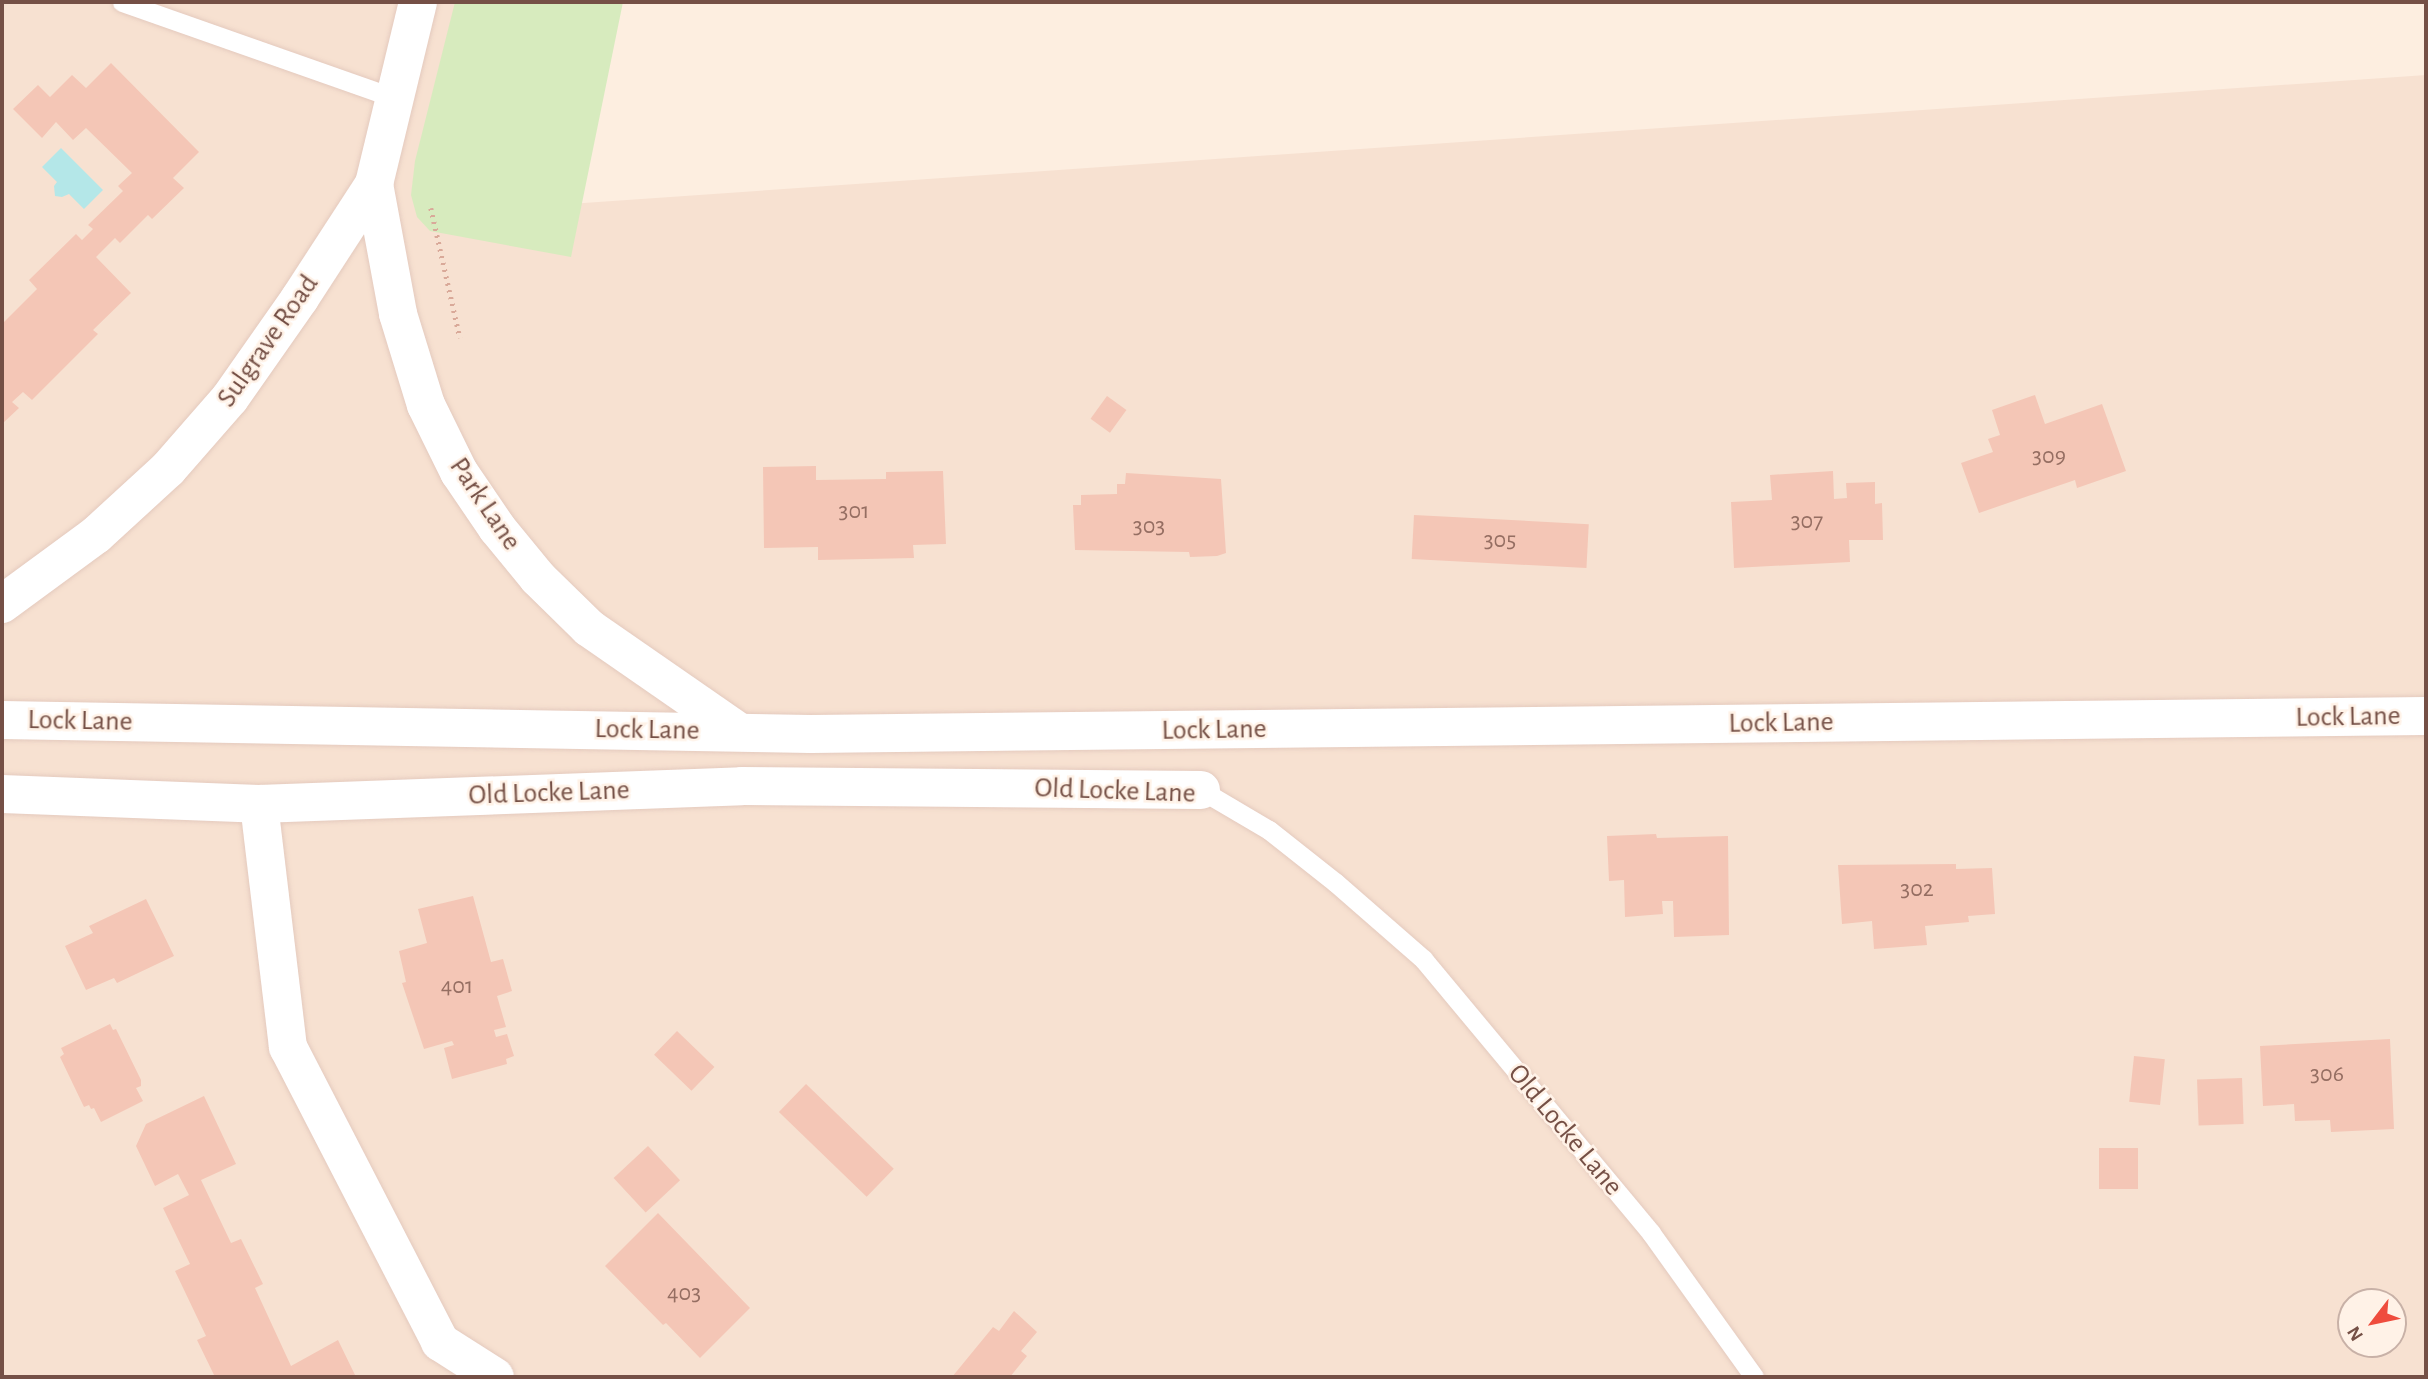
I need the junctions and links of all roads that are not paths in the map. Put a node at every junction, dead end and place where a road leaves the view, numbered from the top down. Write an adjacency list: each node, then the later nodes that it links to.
1 (122, 2): 3 (lane)
2 (418, 2): 3 (street, Sulgrave Road)
3 (397, 99): 4 (street, Sulgrave Road)
4 (374, 184): 5 (street, Sulgrave Road); 8 (street, Park Lane)
5 (2, 604)
6 (2426, 716): 8 (street, Lock Lane)
7 (2, 720): 8 (street, Lock Lane)
8 (738, 731)
9 (1201, 790): 11 (street, Old Locke Lane); 13 (lane, Old Locke Lane)
10 (2, 794): 11 (street, Old Locke Lane)
11 (259, 804): 12 (street)
12 (495, 1377)
13 (1754, 1377)

